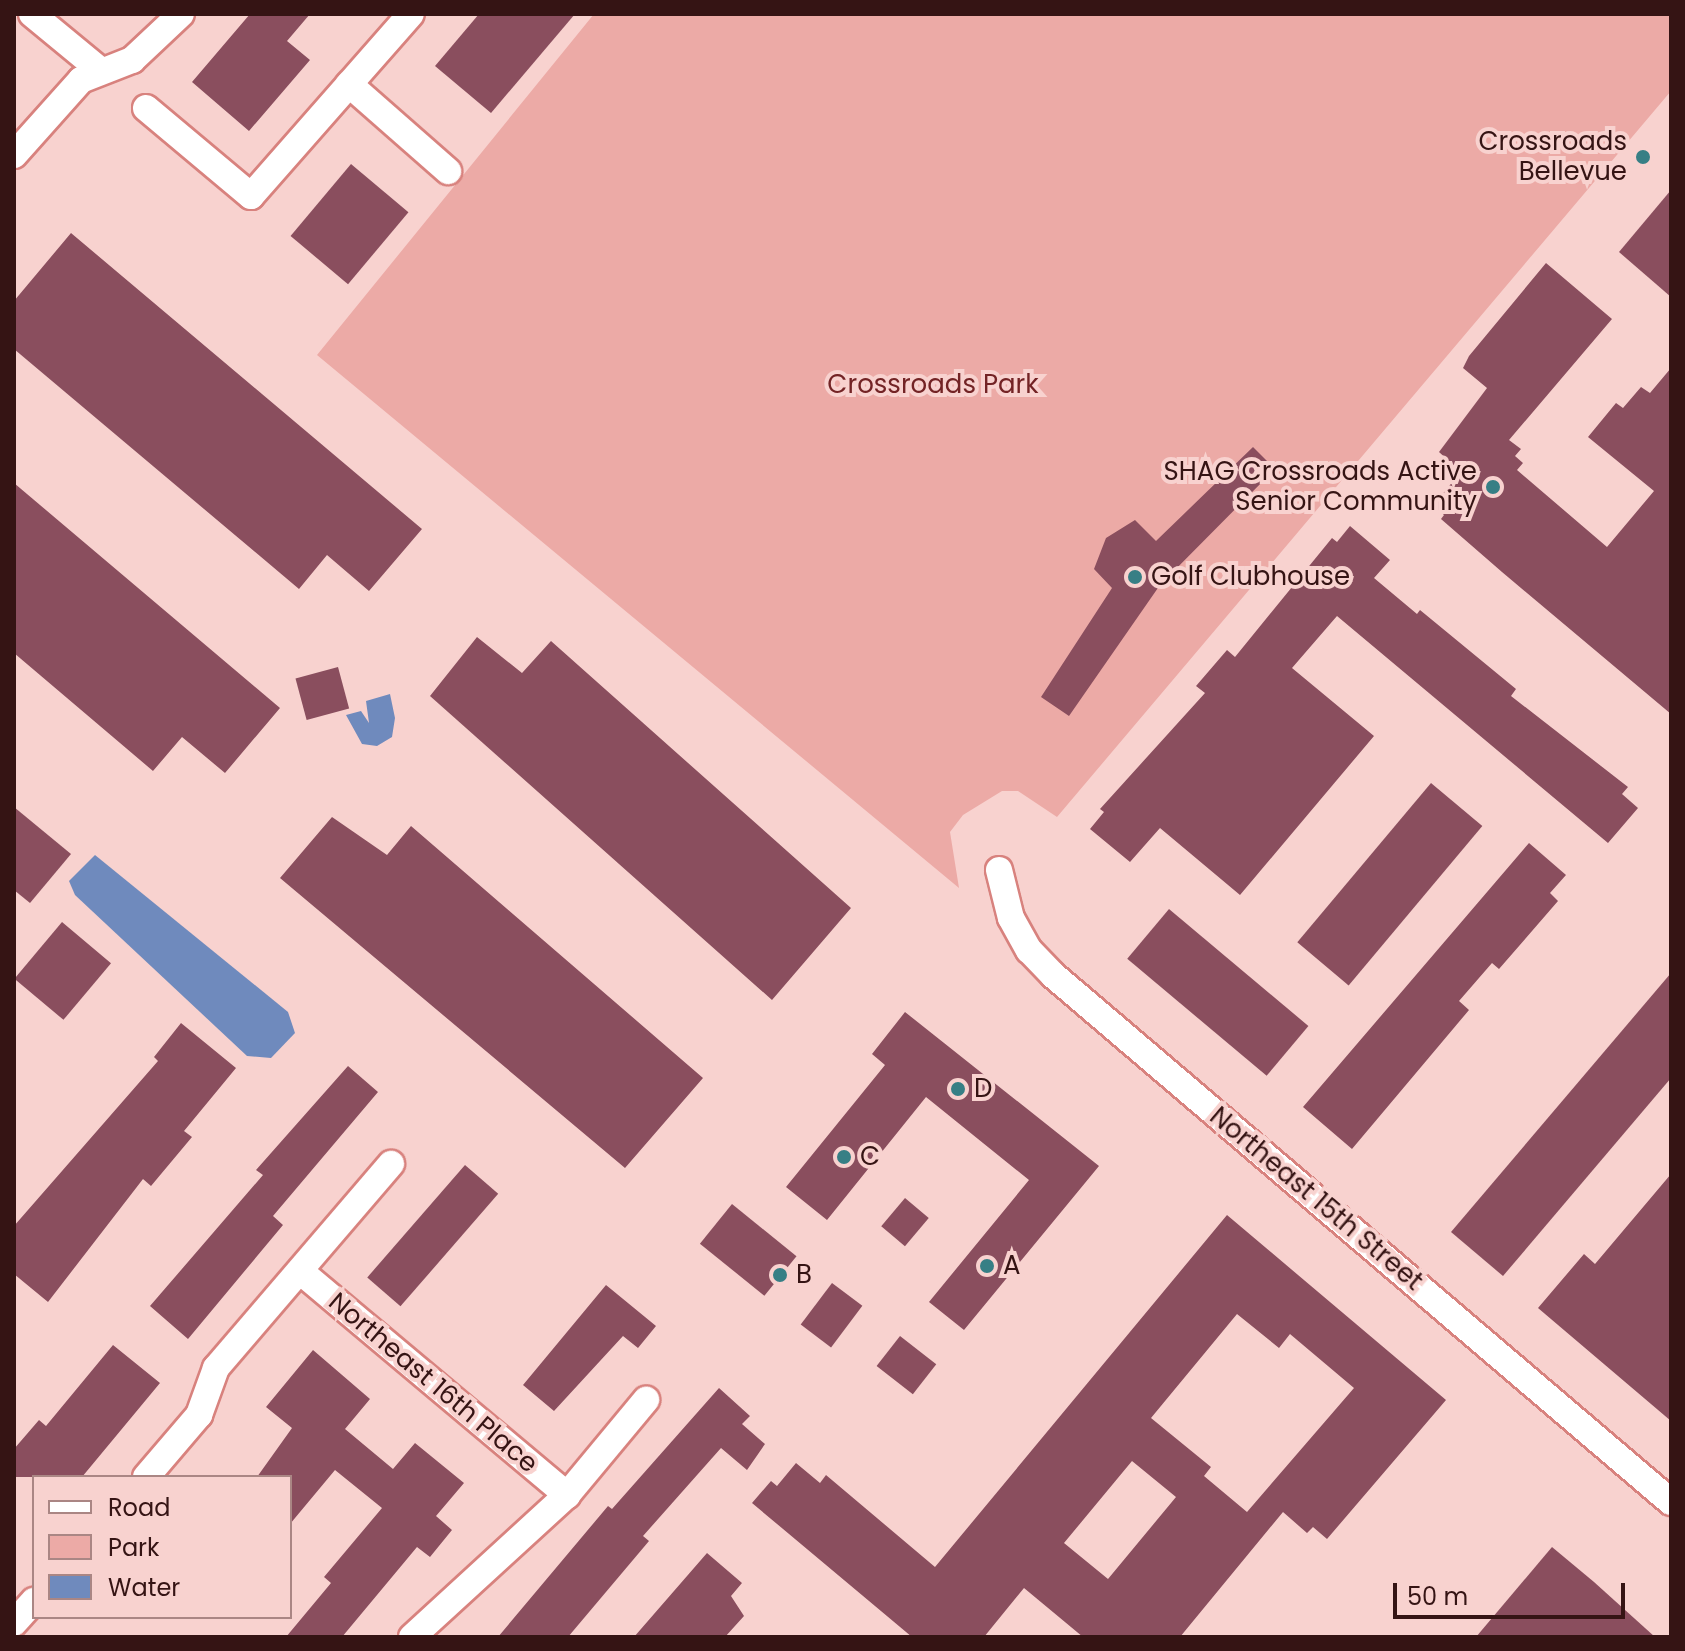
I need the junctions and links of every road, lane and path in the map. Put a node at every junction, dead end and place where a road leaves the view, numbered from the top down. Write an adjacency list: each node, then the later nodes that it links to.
1 (32, 14): 4 (street)
2 (181, 14): 4 (street)
3 (411, 14): 5 (street)
4 (100, 70): 7 (street)
5 (349, 84): 6 (street); 8 (street)
6 (146, 108)
7 (14, 155)
8 (448, 171)
9 (999, 870): 15 (street, Northeast 15th Street)
10 (391, 1164): 11 (street)
11 (300, 1271): 13 (street); 14 (street, Northeast 16th Place)
12 (646, 1400): 14 (street)
13 (148, 1475)
14 (567, 1495): 18 (street)
15 (1671, 1502)
16 (32, 1603): 17 (street)
17 (14, 1623)
18 (412, 1637)

